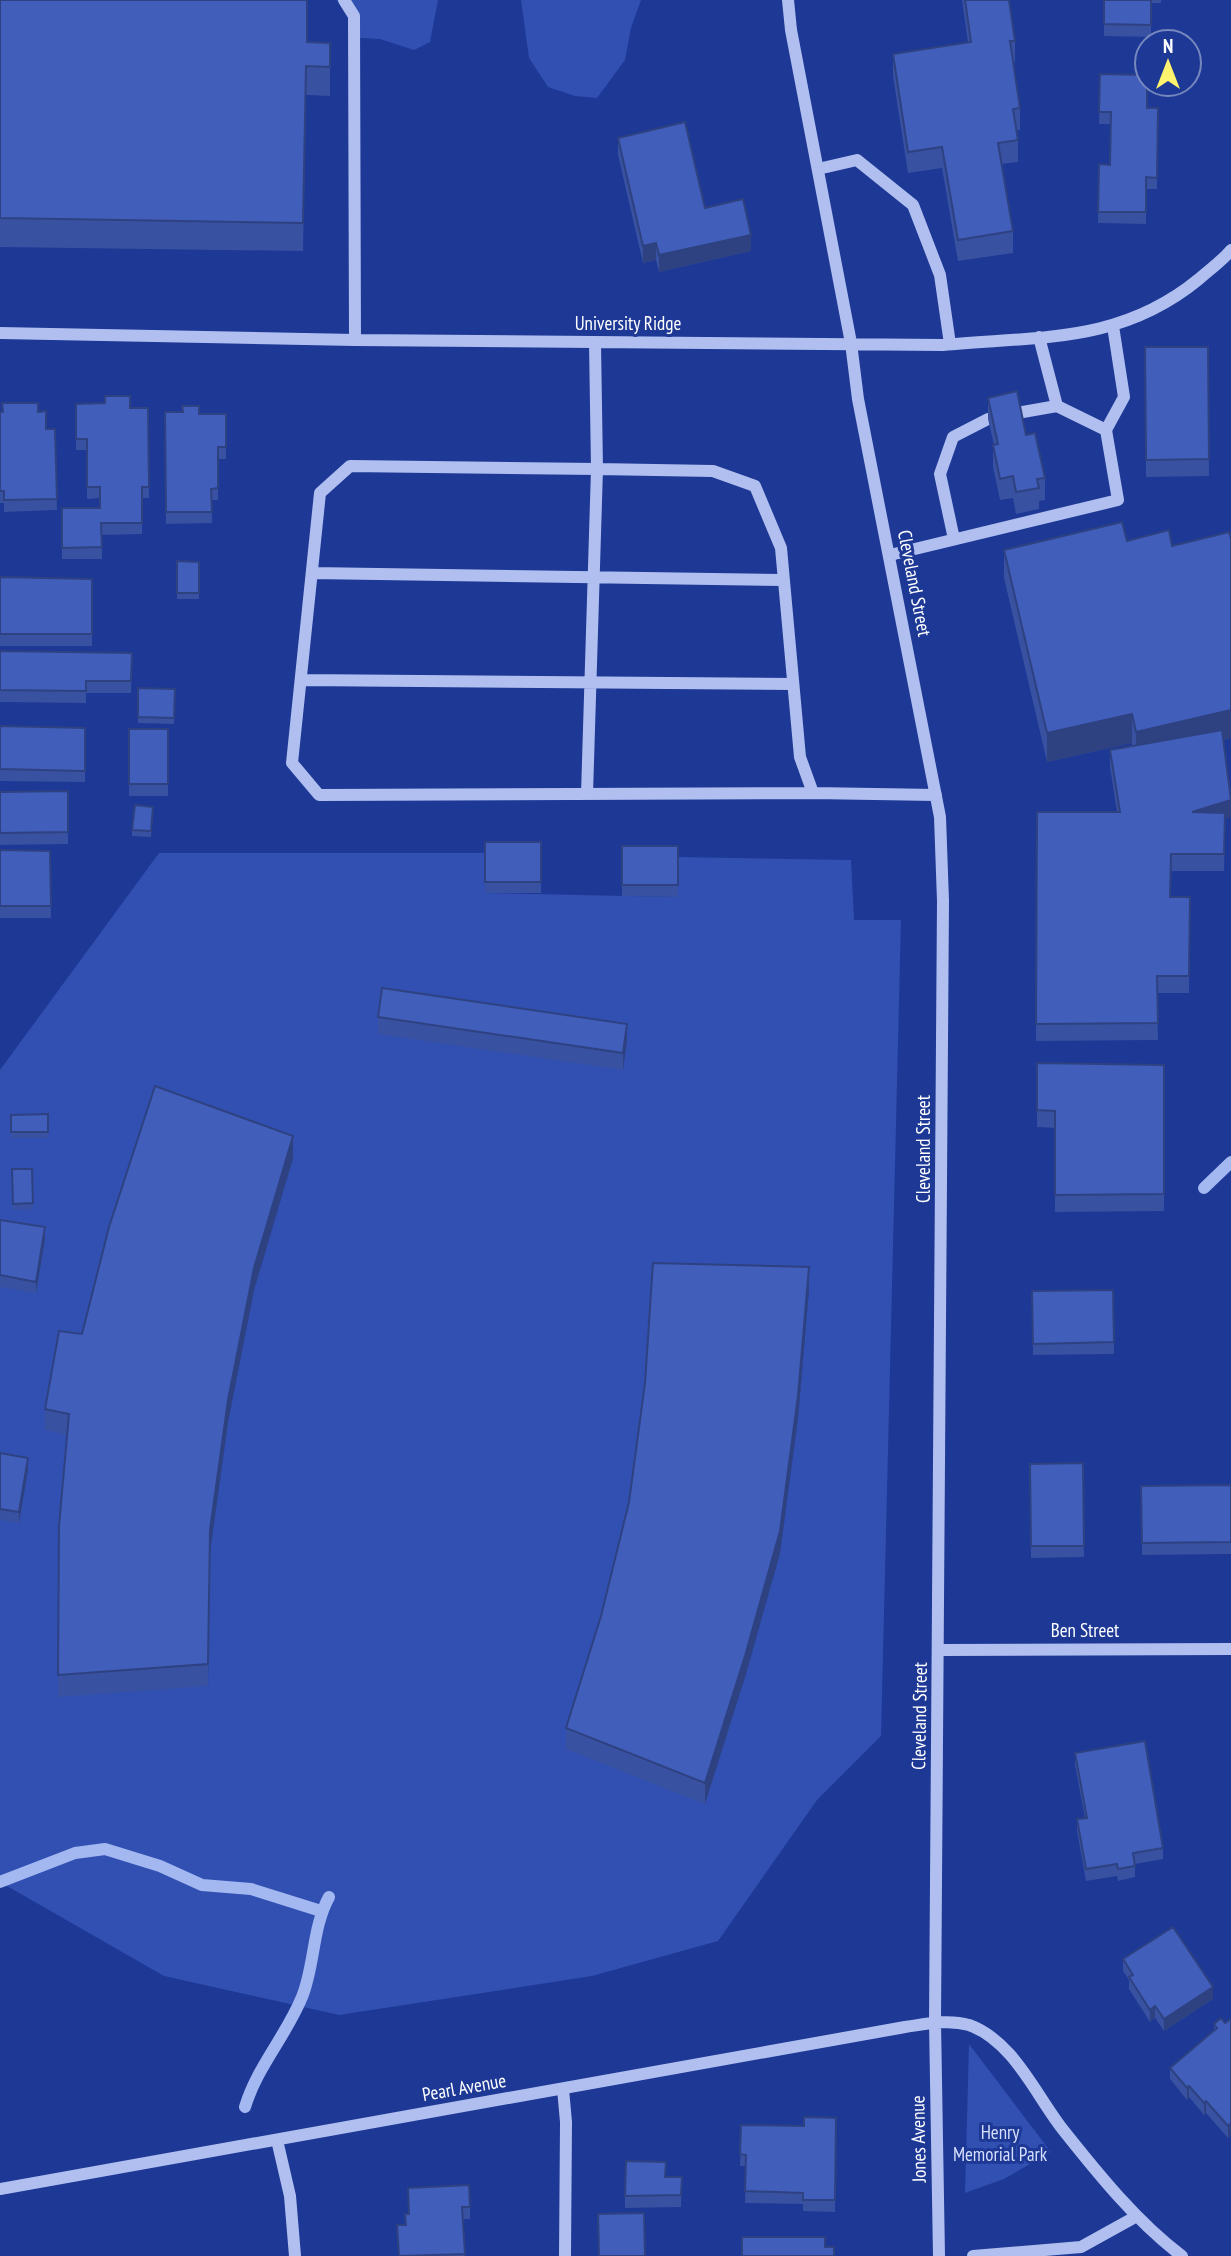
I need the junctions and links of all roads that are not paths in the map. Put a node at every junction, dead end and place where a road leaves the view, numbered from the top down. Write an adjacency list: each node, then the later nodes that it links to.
1 (344, 0): 8 (street)
2 (788, 0): 3 (street, Cleveland Street)
3 (818, 169): 10 (street, Cleveland Street); 11 (street)
4 (1231, 250): 5 (street, University Ridge)
5 (1113, 326): 7 (street, University Ridge); 15 (street)
6 (0, 333): 8 (street, University Ridge)
7 (1039, 337): 11 (street, University Ridge); 12 (street)
8 (355, 340): 9 (street, University Ridge)
9 (595, 342): 10 (street, University Ridge); 16 (street)
10 (851, 342): 11 (street, University Ridge); 18 (street, Cleveland Street)
11 (950, 344)
12 (1057, 406): 13 (street); 15 (street)
13 (1017, 413)
14 (988, 419): 17 (street)
15 (1106, 430): 17 (street)
16 (597, 470): 19 (street); 20 (street); 21 (street)
17 (954, 539): 18 (street)
18 (890, 555): 27 (street, Cleveland Street)
19 (312, 573): 20 (street); 22 (street)
20 (594, 578): 21 (street); 23 (street)
21 (783, 580): 24 (street)
22 (301, 680): 23 (street); 26 (street)
23 (590, 682): 24 (street); 26 (street)
24 (793, 684): 25 (street)
25 (813, 793): 26 (street); 27 (street)
26 (587, 794)
27 (936, 795): 29 (street, Cleveland Street)
28 (1231, 1649): 29 (street, Ben Street)
29 (939, 1650): 30 (street, Cleveland Street)
30 (935, 2022): 31 (street, Pearl Avenue); 34 (street); 37 (street, Jones Avenue)
31 (563, 2089): 32 (street, Pearl Avenue); 36 (street)
32 (277, 2140): 33 (street, Pearl Avenue); 35 (street)
33 (0, 2189)
34 (1137, 2216): 38 (street); 39 (street)
35 (295, 2256)
36 (565, 2256)
37 (939, 2256)
38 (973, 2256)
39 (1182, 2256)

